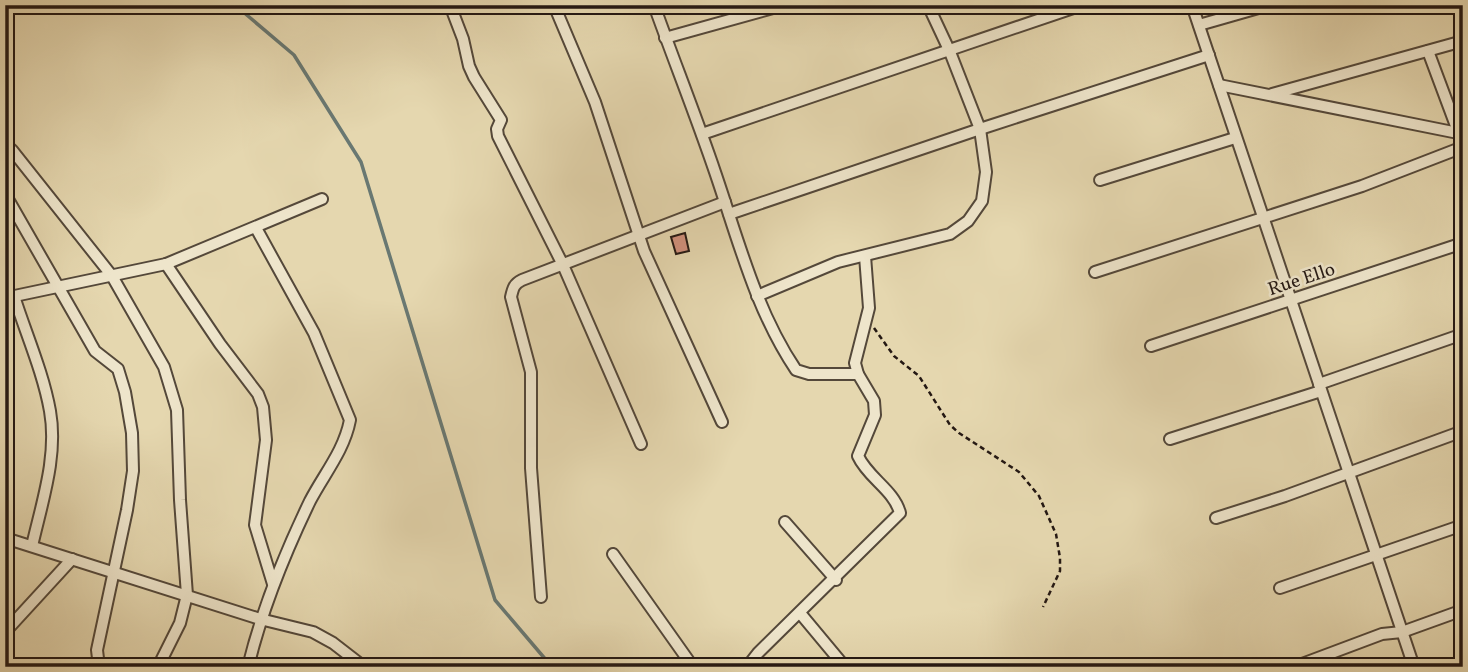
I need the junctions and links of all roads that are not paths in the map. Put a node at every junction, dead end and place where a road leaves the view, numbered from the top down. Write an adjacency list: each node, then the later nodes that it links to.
1 (450, 5): 35 (street)
2 (554, 5): 31 (street)
3 (654, 5): 11 (street)
4 (784, 5): 9 (street)
5 (928, 5): 14 (street)
6 (1083, 5): 14 (street)
7 (1192, 5): 10 (street)
8 (1269, 5): 10 (street)
9 (748, 10): 11 (street)
10 (1199, 25): 15 (street)
11 (665, 37): 20 (street)
12 (1463, 41): 13 (street)
13 (1428, 51): 17 (street); 19 (street)
14 (950, 52): 18 (street); 20 (street)
15 (1209, 55): 16 (street); 18 (street)
16 (1219, 85): 17 (street); 21 (street)
17 (1269, 95): 19 (street)
18 (980, 129): 28 (street); 33 (street)
19 (1461, 133)
20 (702, 134): 27 (street)
21 (1235, 138): 24 (street); 29 (street)
22 (1463, 147): 29 (street)
23 (12, 150): 37 (street)
24 (1100, 180)
25 (5, 194): 38 (street)
26 (322, 200): 30 (street)
27 (725, 202): 28 (street); 31 (street)
28 (729, 214): 39 (street)
29 (1262, 216): 36 (street); 41 (street)
30 (256, 228): 34 (street); 61 (street)
31 (640, 236): 35 (street); 46 (street)
32 (1463, 243): 41 (street, Rue Ello)
33 (865, 256): 39 (street); 44 (street)
34 (166, 264): 37 (street); 61 (street)
35 (563, 265): 49 (street); 64 (street)
36 (1095, 272)
37 (112, 276): 38 (street); 63 (street)
38 (57, 285): 40 (street); 59 (street)
39 (757, 296): 44 (street)
40 (10, 297): 55 (street)
41 (1291, 301): 43 (street, Rue Ello); 45 (street)
42 (1463, 334): 45 (street)
43 (1151, 346)
44 (858, 374): 60 (street)
45 (1320, 387): 48 (street); 50 (street)
46 (722, 422)
47 (1463, 431): 50 (street)
48 (1170, 439)
49 (641, 444)
50 (1348, 472): 51 (street); 57 (street)
51 (1216, 518)
52 (785, 522): 60 (street)
53 (1463, 525): 57 (street)
54 (5, 538): 55 (street)
55 (32, 545): 58 (street)
56 (613, 554): 74 (street)
57 (1376, 555): 62 (street); 69 (street)
58 (72, 559): 59 (street); 68 (street)
59 (112, 572): 63 (street); 70 (street)
60 (835, 579): 66 (street)
61 (273, 584): 67 (street)
62 (1280, 589)
63 (187, 595): 67 (street); 71 (street)
64 (541, 597)
65 (1463, 610): 69 (street)
66 (800, 613): 75 (street); 76 (street)
67 (260, 619): 72 (street); 73 (street)
68 (5, 632)
69 (1402, 632): 77 (street); 78 (street)
70 (99, 667)
71 (159, 667)
72 (248, 667)
73 (364, 667)
74 (693, 667)
75 (747, 667)
76 (845, 667)
77 (1294, 667)
78 (1414, 667)

